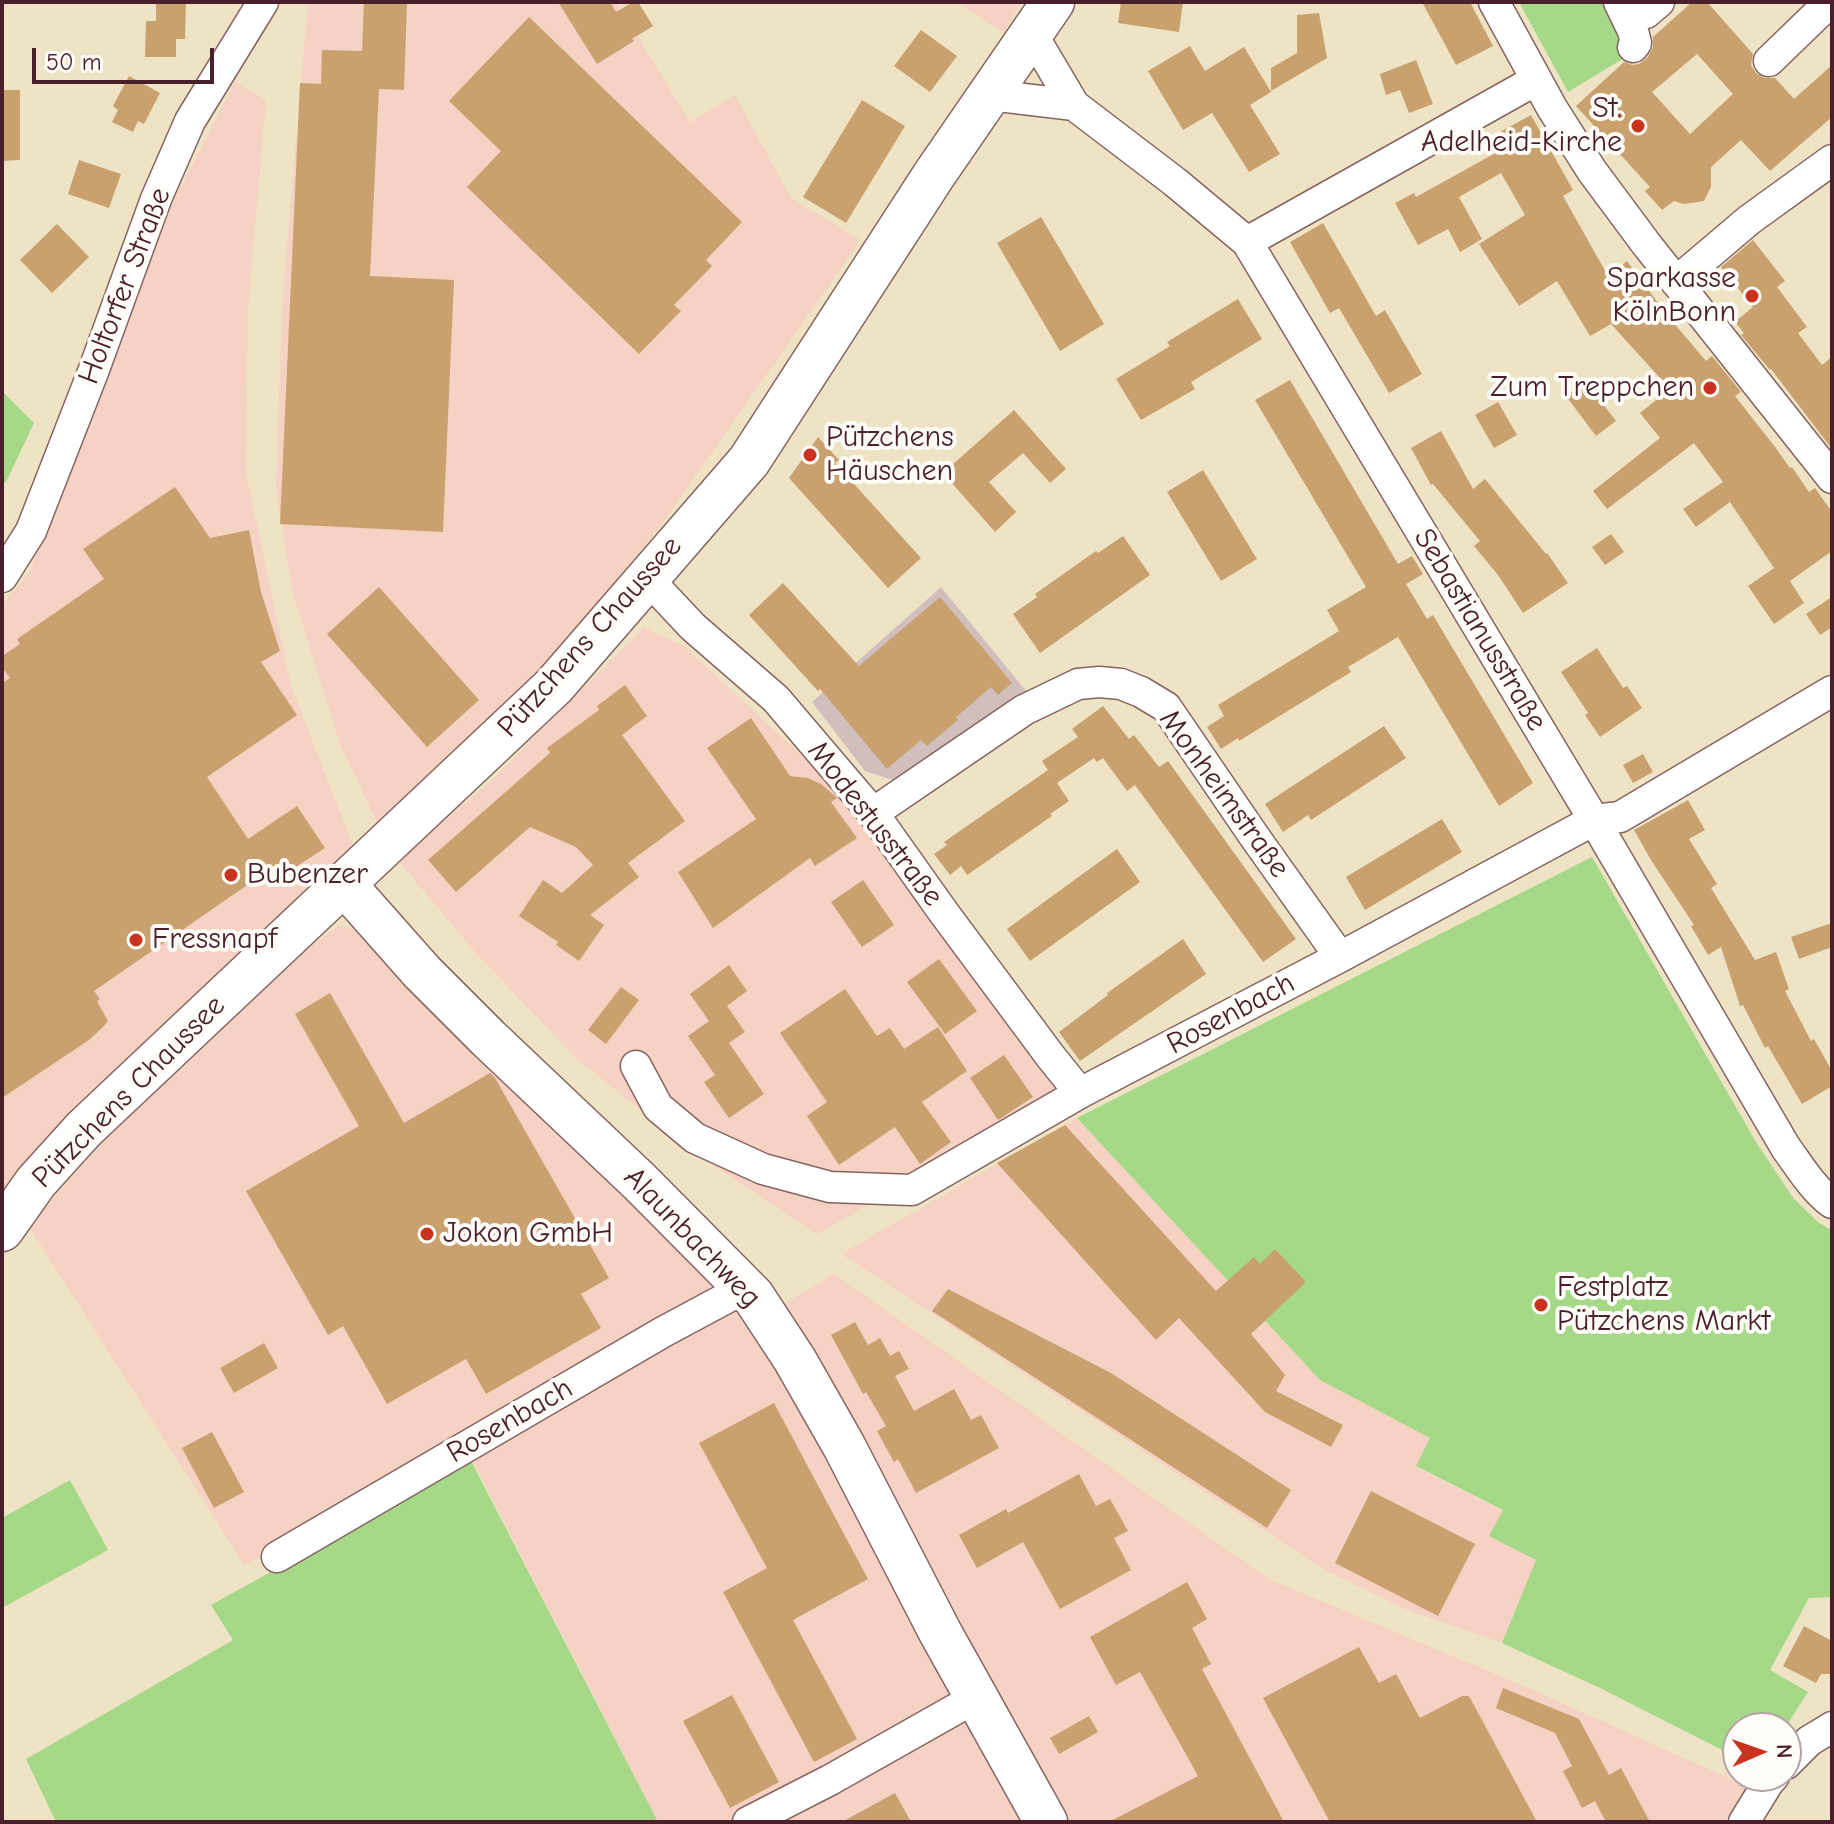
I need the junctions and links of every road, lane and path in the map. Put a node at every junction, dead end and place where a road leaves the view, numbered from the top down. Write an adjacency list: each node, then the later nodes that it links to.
1 (263, 2): 13 (street, Holtorfer Straße)
2 (1494, 2): 6 (street)
3 (1822, 12): 5 (street)
4 (1043, 18): 7 (street, Pützchens Chaussee); 8 (street, Sebastianusstraße)
5 (1769, 61)
6 (1536, 80): 10 (street); 11 (street)
7 (990, 95): 8 (street); 14 (street, Pützchens Chaussee)
8 (1074, 105): 10 (street, Sebastianusstraße)
9 (1832, 160): 11 (street)
10 (1247, 242): 17 (street, Sebastianusstraße)
11 (1676, 282): 12 (street)
12 (1832, 478)
13 (2, 577)
14 (646, 577): 16 (street, Modestusstraße); 18 (street, Pützchens Chaussee)
15 (1832, 691): 17 (street, Rosenbach)
16 (873, 813): 19 (street, Monheimstraße); 21 (street, Modestusstraße)
17 (1594, 820): 19 (street, Rosenbach); 22 (street, Sebastianusstraße)
18 (345, 885): 23 (street, Pützchens Chaussee); 24 (street, Alaunbachweg)
19 (1340, 957): 21 (street, Rosenbach)
20 (636, 1066): 21 (street, Rosenbach)
21 (1080, 1093)
22 (1832, 1203)
23 (2, 1230)
24 (745, 1288): 25 (street, Rosenbach); 26 (street, Alaunbachweg)
25 (277, 1557)
26 (977, 1697): 30 (street); 31 (street, Alaunbachweg)
27 (1832, 1727): 28 (street)
28 (1802, 1748)
29 (1762, 1792): 32 (street)
30 (748, 1822)
31 (1046, 1822)
32 (1744, 1822)

